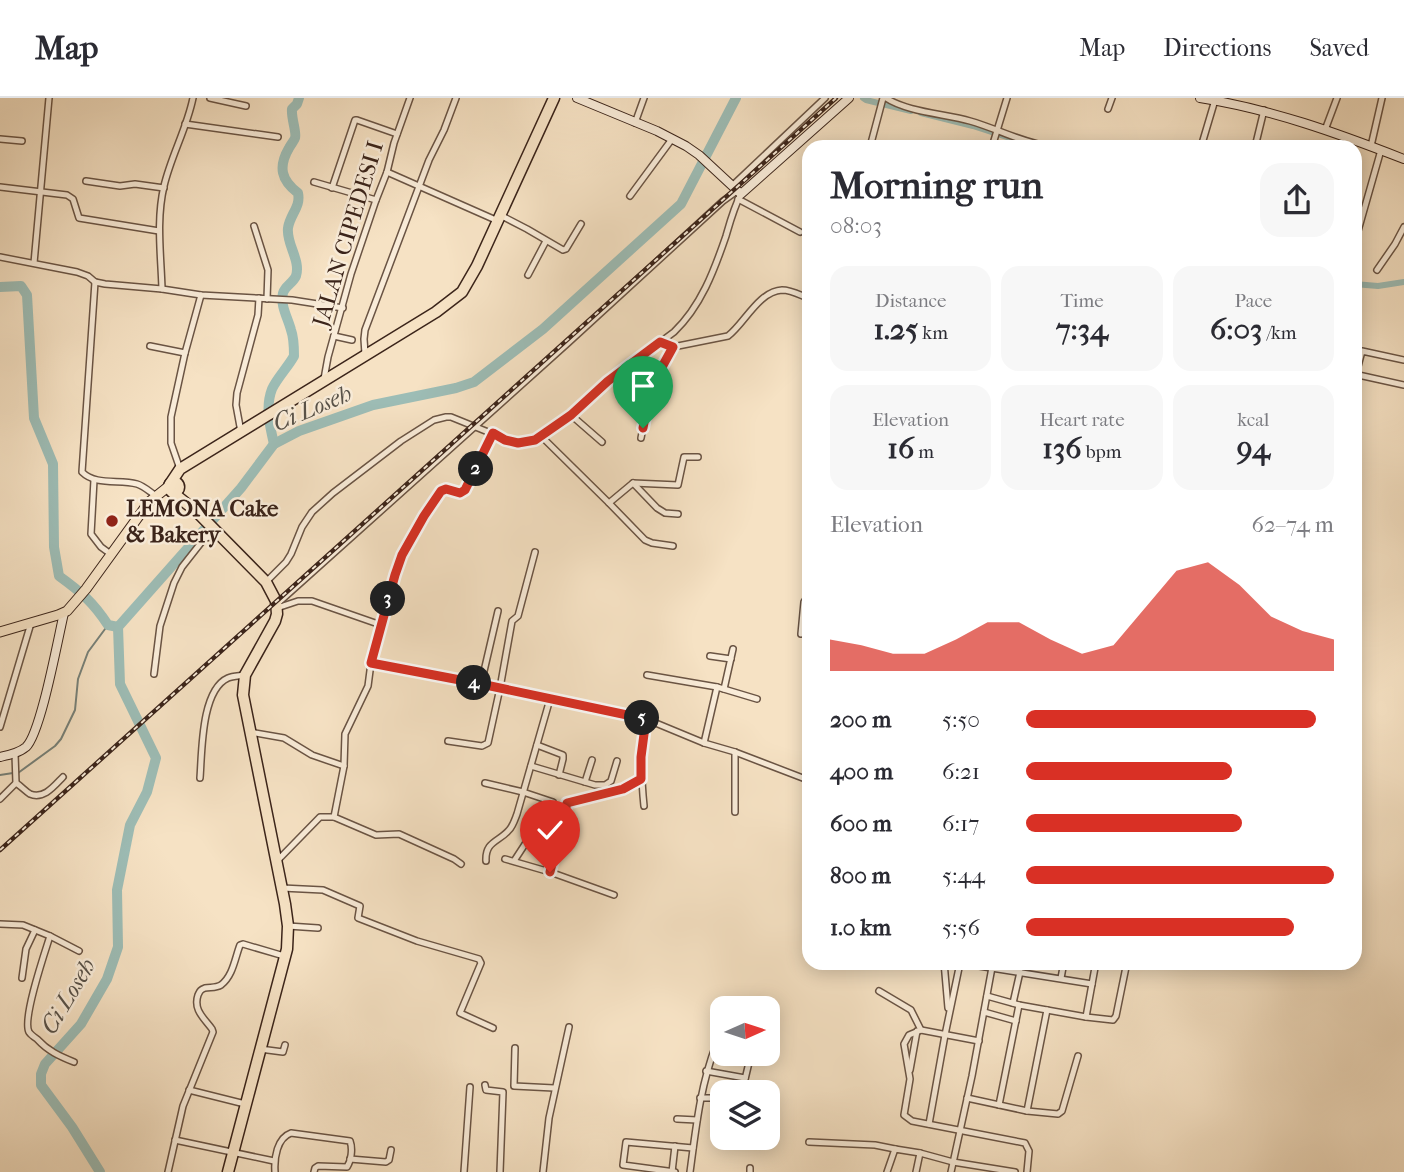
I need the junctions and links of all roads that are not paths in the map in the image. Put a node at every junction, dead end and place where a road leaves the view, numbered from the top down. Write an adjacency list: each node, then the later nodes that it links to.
1 (48, 98): 48 (street)
2 (193, 98): 22 (street)
3 (210, 98): 18 (street)
4 (410, 98): 25 (street, JALAN CIPEDESI I)
5 (456, 98): 43 (street)
6 (554, 98): 52 (highway)
7 (578, 98): 21 (street)
8 (644, 98): 21 (street)
9 (825, 98): 47 (street)
10 (849, 98): 47 (street)
11 (1007, 98): 24 (street)
12 (1112, 98): 19 (street)
13 (1200, 98): 16 (street)
14 (1337, 98): 23 (street)
15 (1382, 98): 37 (street)
16 (1215, 100): 20 (street); 32 (street)
17 (883, 101): 24 (street); 29 (street)
18 (246, 106)
19 (1108, 109)
20 (1264, 110): 23 (street); 33 (street)
21 (635, 123): 28 (street)
22 (185, 124): 26 (street); 45 (street)
23 (1325, 130): 34 (street)
24 (997, 132): 30 (street); 31 (street)
25 (397, 134): 40 (street, JALAN CIPEDESI I); 46 (street)
26 (278, 138)
27 (0, 139): 35 (street)
28 (672, 139): 47 (street); 49 (street)
29 (872, 140)
30 (994, 140)
31 (1020, 140)
32 (1203, 140)
33 (1257, 140)
34 (1354, 140)
35 (22, 141)
36 (1362, 143): 37 (street)
37 (1371, 146): 38 (street)
38 (1381, 150): 39 (street); 51 (street)
39 (1404, 159)
40 (387, 172): 43 (street); 50 (street, JALAN CIPEDESI I)
41 (86, 181): 45 (street)
42 (314, 183): 46 (street)
43 (420, 185): 52 (street); 77 (street)
44 (0, 187): 48 (street)
45 (164, 188): 56 (street)
46 (332, 188): 50 (street)
47 (737, 192): 57 (street); 72 (street); 83 (street)
48 (40, 193): 56 (street); 60 (street)
49 (630, 196)
50 (376, 200): 69 (street, JALAN CIPEDESI I)
51 (1362, 217)
52 (499, 218): 58 (street); 77 (highway)
53 (581, 225): 58 (street)
54 (254, 226): 68 (street)
55 (1404, 227): 61 (street)
56 (159, 230): 64 (street)
57 (800, 232)
58 (546, 241): 62 (street)
59 (0, 257): 60 (street)
60 (34, 263): 63 (street)
61 (1377, 270)
62 (528, 275)
63 (95, 282): 64 (street); 91 (street)
64 (162, 289): 65 (street)
65 (201, 295): 67 (street); 76 (street)
66 (802, 296): 74 (street)
67 (259, 298): 68 (street); 84 (street)
68 (267, 299): 69 (street)
69 (343, 308): 70 (street, JALAN CIPEDESI I)
70 (334, 336): 71 (street); 80 (street, JALAN CIPEDESI I)
71 (352, 340)
72 (660, 342): 74 (street); 82 (street)
73 (150, 346): 76 (street)
74 (673, 347): 87 (street)
75 (1362, 351): 78 (street)
76 (185, 353): 90 (street)
77 (366, 356): 80 (highway)
78 (1404, 360)
79 (1362, 376): 81 (street)
80 (324, 381): 84 (highway)
81 (1404, 385)
82 (571, 415): 86 (street); 88 (street)
83 (474, 426): 85 (street); 101 (street); 102 (street)
84 (241, 433): 90 (highway)
85 (493, 433): 86 (street); 107 (street)
86 (541, 436): 95 (street)
87 (641, 438)
88 (602, 442)
89 (698, 457): 92 (street)
90 (180, 469): 93 (highway)
91 (94, 480): 94 (street); 100 (street)
92 (633, 482): 95 (street); 96 (street)
93 (173, 488): 94 (main road); 97 (highway)
94 (152, 499): 100 (main road)
95 (609, 503): 98 (street)
96 (678, 514)
97 (217, 532): 101 (highway); 114 (street)
98 (673, 546)
99 (535, 552): 118 (street)
100 (111, 555): 104 (main road)
101 (266, 582): 102 (highway)
102 (277, 606): 107 (street); 116 (highway)
103 (498, 611): 117 (street)
104 (64, 613): 105 (main road); 129 (street)
105 (31, 623): 108 (main road); 123 (street)
106 (802, 623): 109 (street)
107 (381, 625): 113 (street)
108 (0, 632)
109 (801, 634)
110 (733, 649): 112 (street)
111 (710, 656): 112 (street)
112 (731, 659): 119 (street)
113 (371, 663): 117 (street); 133 (street)
114 (154, 674)
115 (648, 675): 119 (street)
116 (245, 676): 124 (highway); 138 (street)
117 (481, 684): 118 (street)
118 (500, 688): 120 (street); 125 (street)
119 (721, 688): 121 (street); 126 (street)
120 (550, 699): 122 (street); 127 (street)
121 (757, 699)
122 (646, 719): 126 (street); 140 (street)
123 (0, 727)
124 (250, 732): 133 (street); 151 (highway)
125 (448, 740)
126 (704, 743): 128 (street)
127 (537, 745): 134 (street); 135 (street)
128 (735, 752): 139 (street); 147 (street)
129 (15, 754): 130 (street); 136 (street)
130 (0, 757)
131 (592, 760): 141 (street)
132 (617, 761): 141 (street)
133 (344, 766): 148 (street)
134 (531, 766): 135 (street); 143 (street)
135 (559, 775): 141 (street)
136 (15, 776): 137 (street); 144 (street)
137 (63, 776)
138 (200, 778)
139 (802, 778)
140 (641, 779): 146 (street); 149 (street)
141 (585, 782)
142 (485, 783): 143 (street)
143 (523, 792): 145 (street); 152 (street)
144 (0, 799)
145 (553, 802)
146 (644, 806)
147 (735, 812)
148 (334, 817): 151 (street); 154 (street)
149 (557, 843): 153 (street); 155 (street)
150 (505, 859): 153 (street)
151 (276, 861): 156 (highway)
152 (486, 861)
153 (514, 861): 155 (street)
154 (461, 864)
155 (550, 872): 157 (street)
156 (282, 888): 159 (highway); 185 (street)
157 (614, 895)
158 (0, 924): 161 (street)
159 (288, 926): 160 (street); 164 (highway)
160 (318, 928)
161 (35, 930): 162 (street); 173 (street)
162 (50, 936): 163 (street); 194 (street)
163 (79, 951)
164 (285, 956): 191 (highway); 202 (street)
165 (945, 970): 181 (street)
166 (957, 970): 181 (street)
167 (992, 970): 177 (street)
168 (1012, 970): 172 (street)
169 (1062, 970): 174 (street)
170 (1095, 970): 175 (street)
171 (1125, 970): 182 (street)
172 (1020, 972): 174 (street); 178 (street)
173 (22, 978)
174 (1061, 978): 175 (street)
175 (1092, 984): 182 (street)
176 (879, 991): 186 (street)
177 (987, 996): 178 (street); 180 (street)
178 (1016, 1004): 179 (street); 183 (street)
179 (1048, 1010): 182 (street); 208 (street)
180 (984, 1012): 183 (street); 188 (street)
181 (948, 1017): 187 (street)
182 (1086, 1017)
183 (1016, 1021): 207 (street)
184 (569, 1027): 201 (street)
185 (493, 1028)
186 (919, 1031): 187 (street); 197 (street); 197 (street)
187 (945, 1035): 188 (street); 211 (street)
188 (979, 1041): 205 (street)
189 (285, 1045): 191 (street)
190 (515, 1048): 201 (street)
191 (260, 1049): 206 (highway)
192 (1078, 1056): 208 (street)
193 (710, 1061): 196 (street)
194 (74, 1062)
195 (748, 1066): 198 (street)
196 (706, 1071): 198 (street); 203 (street)
197 (910, 1074): 211 (street)
198 (745, 1078)
199 (485, 1085): 229 (street)
200 (470, 1087): 228 (street)
201 (554, 1088): 230 (street)
202 (189, 1090): 206 (street); 213 (street)
203 (700, 1098): 204 (street); 210 (street)
204 (710, 1098)
205 (967, 1098): 207 (street); 212 (street)
206 (245, 1104): 219 (highway)
207 (999, 1105): 208 (street)
208 (1027, 1111)
209 (677, 1119): 210 (street)
210 (697, 1120): 216 (street)
211 (929, 1124): 212 (street)
212 (960, 1130): 223 (street); 237 (street)
213 (175, 1140): 219 (street); 224 (street)
214 (809, 1142): 217 (street)
215 (676, 1146): 216 (street); 231 (street); 231 (street)
216 (693, 1148): 232 (street)
217 (895, 1149): 220 (street); 233 (street)
218 (391, 1150): 221 (street)
219 (233, 1151): 222 (street); 225 (highway)
220 (920, 1153): 223 (street); 234 (street)
221 (350, 1159): 222 (street); 227 (street)
222 (274, 1161): 226 (street)
223 (953, 1162): 235 (street); 236 (street)
224 (168, 1172)
225 (228, 1172)
226 (275, 1172)
227 (314, 1172)
228 (464, 1172)
229 (500, 1172)
230 (543, 1172)
231 (673, 1172)
232 (690, 1172)
233 (887, 1172)
234 (916, 1172)
235 (951, 1172)
236 (1016, 1172)
237 (1027, 1172)

